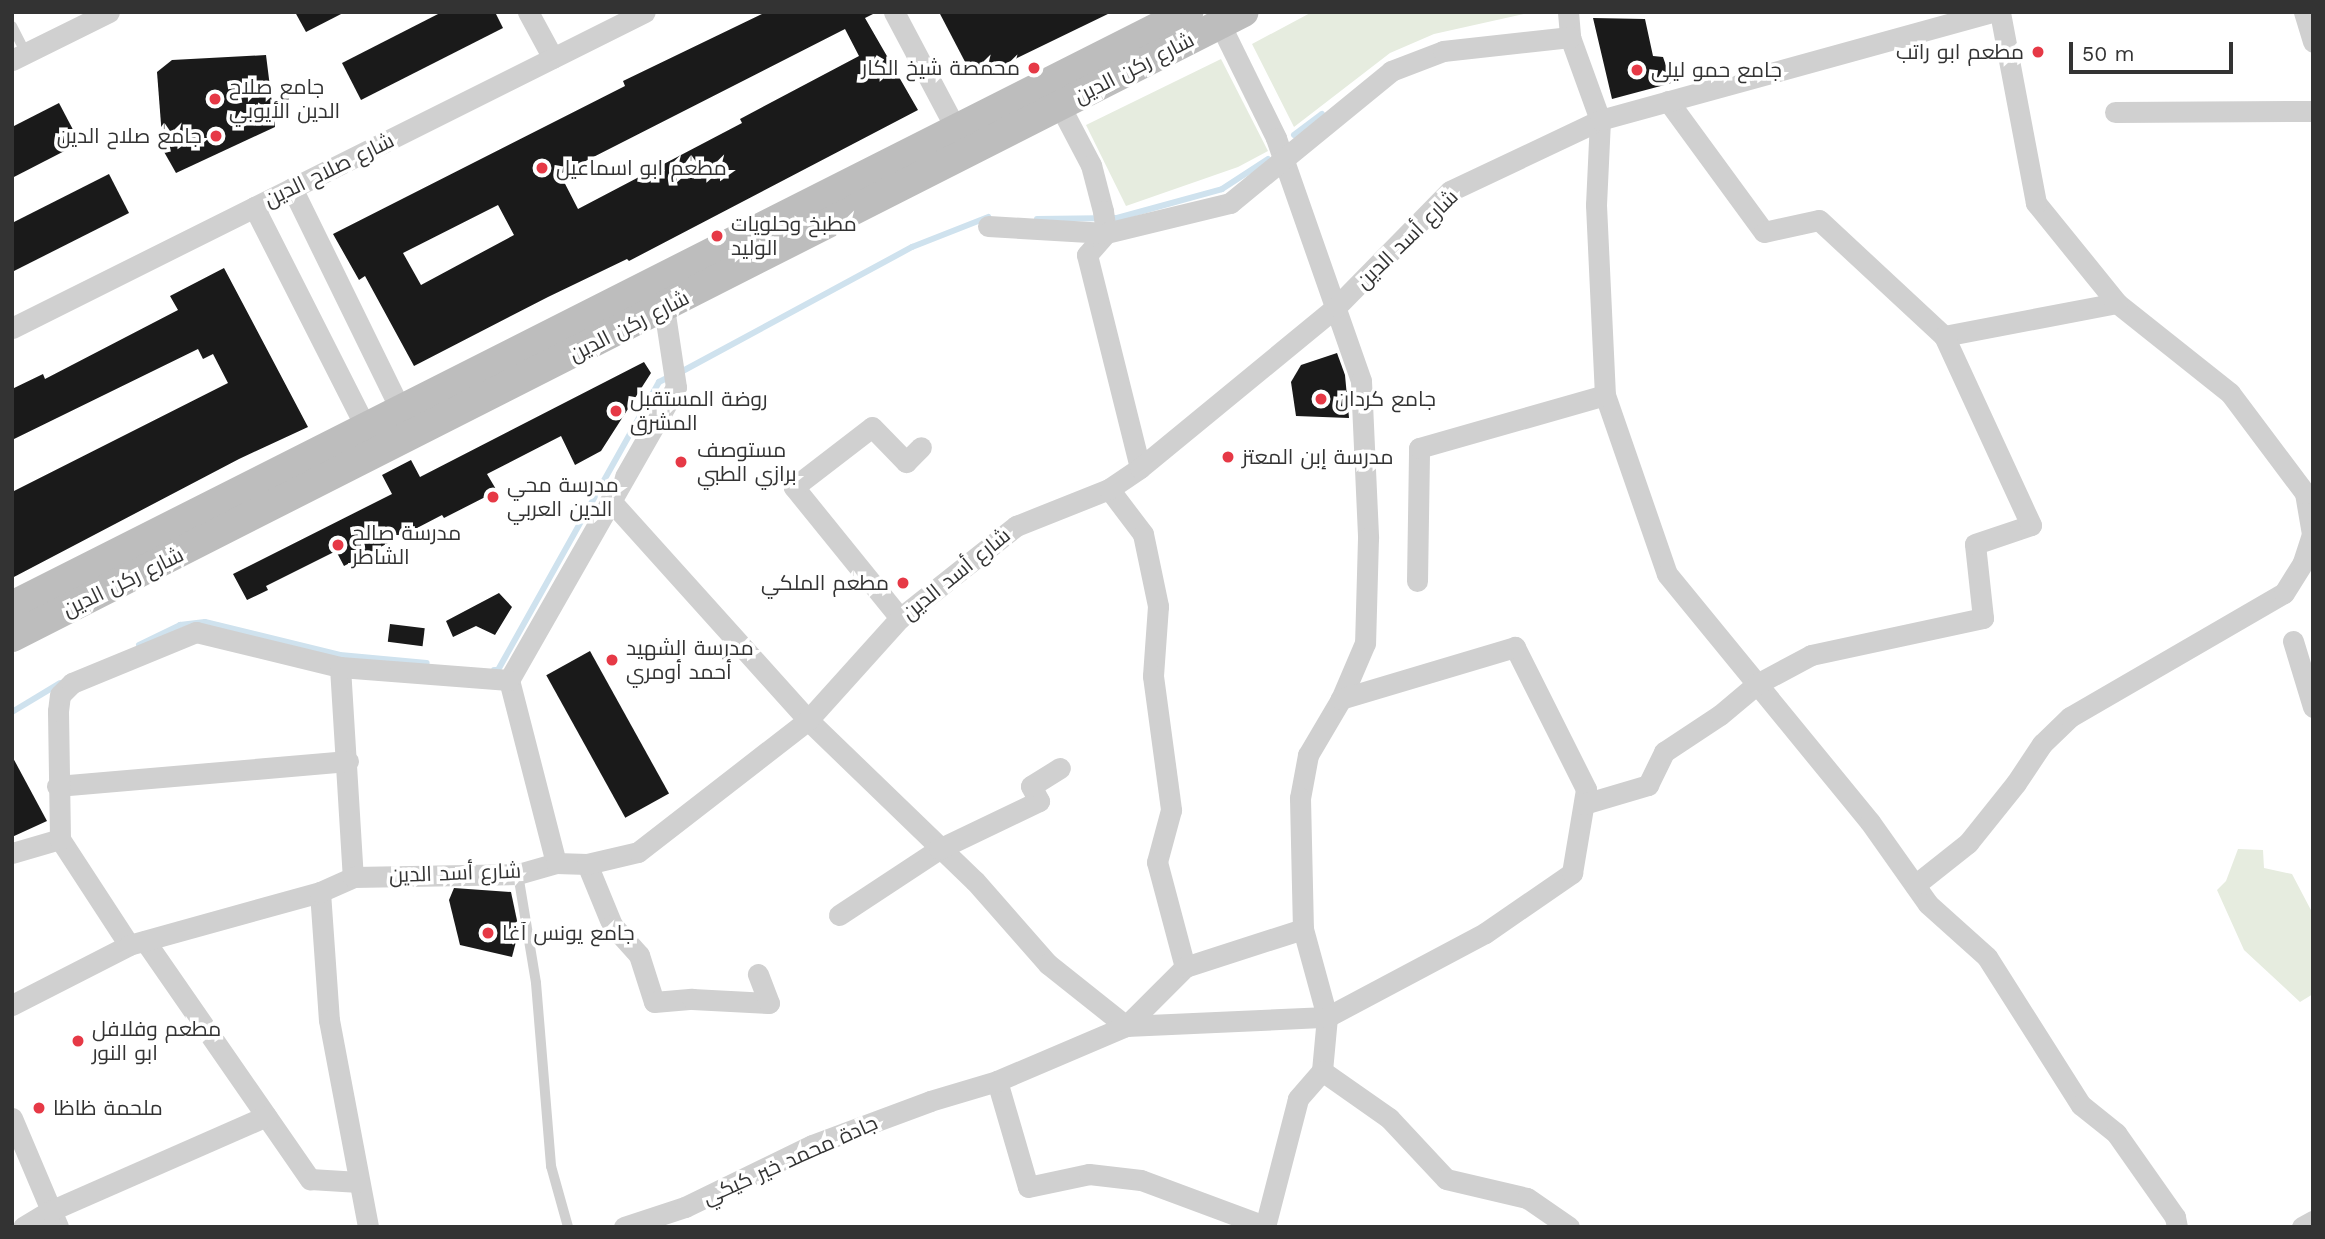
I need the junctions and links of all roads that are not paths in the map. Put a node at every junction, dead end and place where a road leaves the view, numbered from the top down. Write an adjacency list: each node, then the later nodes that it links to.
1 (109, 12): 13 (street)
2 (528, 12): 14 (street)
3 (645, 12): 14 (street, شارع صلاح الدين)
4 (894, 12): 20 (street)
5 (1188, 12): 20 (main road, شارع ركن الدين)
6 (1992, 12): 15 (street, شارع أسد الدين)
7 (2000, 12): 26 (street)
8 (2304, 12): 12 (street)
9 (1232, 18): 16 (main road, شارع ركن الدين); 21 (street)
10 (1568, 23): 19 (street); 21 (street)
11 (12, 26): 13 (lane)
12 (2313, 42)
13 (19, 57)
14 (553, 58): 22 (street, شارع صلاح الدين)
15 (1668, 101): 19 (street, شارع أسد الدين); 30 (street)
16 (1060, 106): 25 (street); 28 (main road, شارع ركن الدين)
17 (2313, 111): 18 (street)
18 (2115, 113)
19 (1600, 120): 27 (street, شارع أسد الدين); 31 (street)
20 (956, 129): 32 (main road, شارع ركن الدين)
21 (1283, 160): 25 (street); 27 (street)
22 (292, 188): 23 (street, شارع صلاح الدين); 32 (street)
23 (254, 207): 29 (street, شارع صلاح الدين); 33 (street)
24 (988, 226): 25 (street)
25 (1106, 233): 35 (street)
26 (2117, 303): 30 (street); 38 (street)
27 (1337, 306): 35 (street, شارع أسد الدين); 47 (street)
28 (664, 308): 37 (street); 42 (main road, شارع ركن الدين)
29 (12, 328)
30 (1944, 336): 46 (street)
31 (1605, 396): 39 (street); 46 (street)
32 (400, 408): 33 (main road, شارع ركن الدين)
33 (365, 426): 40 (main road, شارع ركن الدين)
34 (921, 447): 41 (street)
35 (1140, 468): 36 (street, شارع أسد الدين)
36 (1110, 489): 41 (street, شارع أسد الدين); 66 (street)
37 (610, 500): 45 (street); 49 (street)
38 (2308, 562): 61 (street)
39 (1417, 581)
40 (12, 606)
41 (900, 618): 49 (street, شارع أسد الدين)
42 (12, 637)
43 (2293, 641): 48 (street)
44 (340, 667): 45 (street); 50 (street); 52 (street)
45 (509, 680): 57 (street)
46 (1757, 684): 53 (street); 61 (street)
47 (1341, 699): 53 (street); 64 (street)
48 (2313, 707)
49 (808, 720): 55 (street); 58 (street, شارع أسد الدين)
50 (348, 761): 52 (street); 60 (street)
51 (1060, 768): 55 (street)
52 (57, 786): 54 (street)
53 (1584, 804): 69 (street)
54 (60, 839): 56 (street); 65 (street)
55 (939, 849): 63 (street); 70 (street)
56 (12, 853)
57 (556, 863): 58 (street, شارع أسد الدين); 59 (street, شارع أسد الدين)
58 (587, 864): 67 (street)
59 (518, 874): 60 (street, شارع أسد الدين); 81 (lane)
60 (353, 877): 62 (street, شارع أسد الدين)
61 (1915, 885): 84 (street)
62 (320, 892): 65 (street, شارع أسد الدين); 75 (street)
63 (839, 915)
64 (1303, 929): 66 (street); 69 (street)
65 (137, 943): 68 (street, شارع أسد الدين); 73 (street)
66 (1185, 967): 70 (street)
67 (758, 974)
68 (12, 1005)
69 (1327, 1017): 70 (street); 71 (street)
70 (1126, 1026): 72 (street, جادة محمد خير كيكي)
71 (1322, 1071): 78 (street); 83 (street)
72 (997, 1081): 78 (street); 82 (street, جادة محمد خير كيكي)
73 (266, 1116): 75 (street); 76 (street)
74 (12, 1118): 76 (street)
75 (359, 1182): 80 (street)
76 (54, 1219): 79 (street)
77 (2313, 1221): 85 (street)
78 (1265, 1226)
79 (23, 1227)
80 (368, 1227)
81 (568, 1227)
82 (624, 1227)
83 (1569, 1227)
84 (2177, 1227)
85 (2302, 1227)

